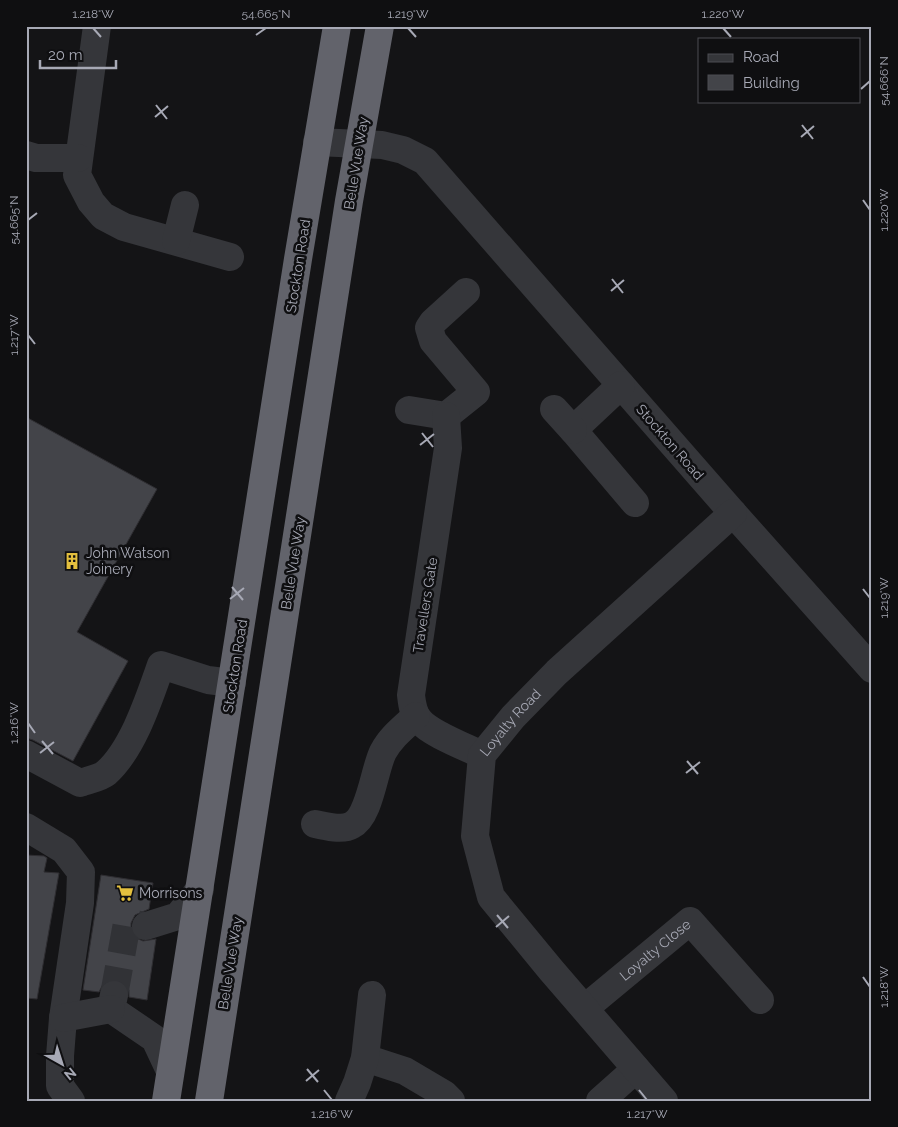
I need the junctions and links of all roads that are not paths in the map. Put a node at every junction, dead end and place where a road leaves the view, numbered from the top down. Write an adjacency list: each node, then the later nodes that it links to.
1 (98, 26): 7 (street)
2 (337, 26): 4 (highway, Stockton Road)
3 (380, 26): 5 (highway, Belle Vue Way)
4 (317, 142): 5 (street, Stockton Road); 20 (highway, Stockton Road)
5 (358, 145): 12 (street, Stockton Road); 37 (highway, Belle Vue Way)
6 (26, 155): 7 (street)
7 (78, 158): 9 (street)
8 (185, 205): 9 (street)
9 (176, 240): 10 (street)
10 (230, 257)
11 (466, 292): 15 (street)
12 (621, 385): 16 (street); 18 (street, Stockton Road)
13 (554, 409): 16 (street)
14 (409, 410): 15 (street)
15 (446, 416): 21 (street, Travellers Gate)
16 (573, 430): 17 (street)
17 (635, 503)
18 (733, 514): 19 (street, Stockton Road); 23 (street, Loyalty Road)
19 (872, 669)
20 (232, 683): 22 (street); 26 (highway, Stockton Road)
21 (416, 716): 23 (street); 24 (street)
22 (26, 754)
23 (482, 754): 30 (street, Loyalty Road)
24 (315, 824)
25 (26, 826): 31 (street)
26 (200, 888): 27 (street); 34 (highway, Stockton Road)
27 (146, 926)
28 (372, 994): 32 (street)
29 (760, 1000): 30 (street, Loyalty Close)
30 (584, 1008): 33 (street, Loyalty Road)
31 (63, 1018): 34 (street); 35 (street)
32 (365, 1058): 38 (street); 39 (street)
33 (636, 1069): 40 (street); 41 (street, Loyalty Road)
34 (170, 1071): 36 (highway, Stockton Road)
35 (71, 1101)
36 (166, 1101)
37 (209, 1101)
38 (349, 1101)
39 (451, 1101)
40 (600, 1101)
41 (664, 1101)

